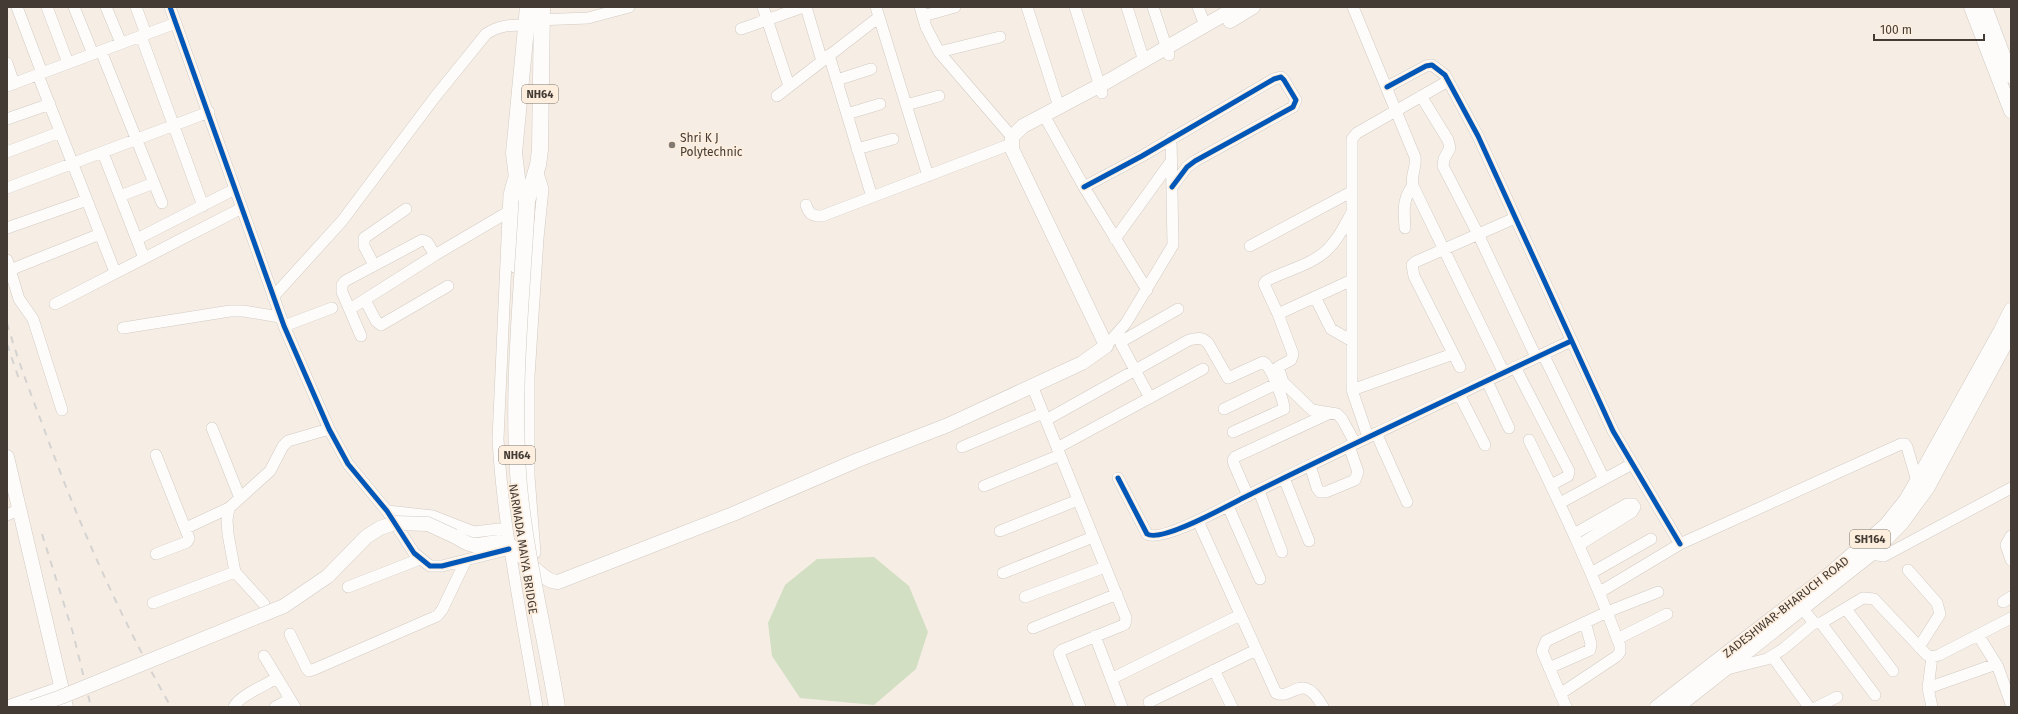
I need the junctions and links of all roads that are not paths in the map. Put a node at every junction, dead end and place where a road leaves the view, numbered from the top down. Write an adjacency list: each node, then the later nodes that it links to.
1 (17, 7): 39 (street)
2 (47, 7): 37 (street)
3 (74, 7): 32 (street)
4 (106, 7): 30 (street)
5 (136, 7): 28 (street)
6 (170, 7): 25 (street)
7 (630, 7): 23 (street)
8 (763, 7): 24 (street)
9 (804, 7): 24 (street); 34 (street)
10 (955, 7): 21 (street)
11 (1027, 7): 53 (street)
12 (1075, 7): 46 (street)
13 (1127, 7): 35 (street)
14 (1153, 7): 31 (street)
15 (1198, 7): 26 (street)
16 (1253, 7): 31 (main road)
17 (1353, 7): 45 (street)
18 (1971, 7): 55 (main road)
19 (1985, 7): 40 (main road)
20 (1234, 8): 26 (main road)
21 (921, 11): 33 (street)
22 (877, 12): 34 (street); 52 (street)
23 (533, 16): 72 (highway, NH64); 73 (highway, NH64); 110 (street)
24 (767, 19): 27 (street); 44 (street)
25 (176, 23): 28 (street); 56 (street)
26 (1205, 25): 31 (main road)
27 (740, 29)
28 (144, 35): 30 (street); 60 (street)
29 (1000, 38): 33 (street)
30 (121, 43): 32 (street)
31 (1167, 51): 35 (main road); 46 (main road)
32 (97, 52): 37 (street); 65 (street)
33 (938, 52): 66 (street)
34 (826, 58): 41 (street); 44 (street)
35 (1144, 61): 46 (main road)
36 (7, 63): 43 (street)
37 (68, 63): 39 (street)
38 (871, 69): 41 (street)
39 (40, 74): 43 (street); 50 (street)
40 (2011, 76)
41 (837, 80): 57 (street)
42 (1448, 80): 45 (street); 49 (street); 93 (street)
43 (10, 85)
44 (789, 86): 47 (street)
45 (1387, 87): 54 (street)
46 (1100, 89): 53 (main road); 59 (main road)
47 (776, 96)
48 (939, 96): 52 (street)
49 (1421, 96): 54 (street); 97 (street)
50 (50, 104): 58 (street); 62 (street)
51 (880, 104): 57 (street)
52 (906, 105): 74 (street)
53 (1059, 107): 61 (main road)
54 (1396, 111): 76 (street); 81 (street)
55 (2011, 111)
56 (209, 112): 60 (street); 80 (street)
57 (847, 114): 67 (street)
58 (7, 119)
59 (1046, 119): 61 (main road); 77 (street)
60 (174, 126): 65 (street); 88 (street)
61 (1023, 126): 66 (main road)
62 (60, 132): 68 (street); 71 (street)
63 (1171, 138): 70 (street); 77 (street); 78 (street)
64 (893, 139): 67 (street)
65 (137, 140): 69 (street); 75 (street)
66 (1011, 141): 74 (street); 125 (main road)
67 (857, 149): 83 (street)
68 (7, 152)
69 (103, 153): 71 (street); 82 (street)
70 (1172, 160): 78 (street); 99 (street)
71 (73, 165): 79 (street); 84 (street)
72 (537, 170): 85 (highway, NH64); 196 (street)
73 (517, 174): 85 (highway, NH64); 91 (street, NH64)
74 (928, 176): 83 (street)
75 (154, 183): 82 (street); 86 (street)
76 (1413, 185): 95 (street); 101 (street)
77 (1084, 187): 99 (street)
78 (1172, 187): 109 (street)
79 (7, 188)
80 (235, 189): 88 (street); 89 (street)
81 (1352, 192): 92 (street); 100 (street)
82 (120, 196): 98 (street)
83 (872, 197): 87 (street)
84 (87, 200): 94 (street); 96 (street)
85 (522, 200): 247 (highway, NARMADA MAIYA BRIDGE / NH64); 248 (highway, NH64, bridge)
86 (162, 203)
87 (806, 205)
88 (203, 206): 98 (street)
89 (242, 208): 103 (street); 110 (street)
90 (406, 209): 105 (street)
91 (508, 212): 102 (street); 177 (street, NH64)
92 (1352, 213): 107 (street); 118 (street)
93 (1515, 218): 97 (street); 124 (street)
94 (7, 228)
95 (1405, 228)
96 (100, 234): 104 (street); 106 (street)
97 (1478, 234): 101 (street); 127 (street)
98 (137, 239): 103 (street)
99 (1115, 239): 109 (street)
100 (1250, 246)
101 (1444, 249): 126 (street); 132 (street)
102 (435, 255): 105 (street); 112 (street)
103 (144, 258): 106 (street)
104 (8, 265): 140 (street)
105 (374, 265): 115 (street)
106 (115, 272): 113 (street)
107 (1352, 280): 111 (street); 123 (street)
108 (448, 286): 112 (street)
109 (1147, 290): 125 (street)
110 (273, 297): 119 (street)
111 (1314, 298): 118 (street); 123 (street)
112 (365, 300): 115 (street)
113 (55, 304)
114 (332, 308): 119 (street)
115 (350, 309): 122 (street)
116 (1178, 309): 131 (street)
117 (2011, 310): 161 (main road, ZADESHWAR-BHARUCH ROAD / SH164)
118 (1278, 314): 134 (street)
119 (282, 322): 120 (street); 145 (street)
120 (123, 328)
121 (2011, 333): 161 (main road, ZADESHWAR-BHARUCH ROAD / SH164)
122 (361, 336)
123 (1352, 341): 136 (street)
124 (1571, 341): 127 (street); 155 (street)
125 (1105, 342): 135 (main road); 196 (main road)
126 (1453, 354): 128 (street); 136 (street)
127 (1539, 356): 129 (street); 159 (street)
128 (1460, 367)
129 (1515, 367): 132 (street); 160 (street)
130 (1203, 369): 138 (street)
131 (1134, 370): 134 (street); 138 (street); 142 (street)
132 (1504, 373): 133 (street)
133 (1487, 380): 137 (street); 144 (street)
134 (1280, 383): 139 (street); 141 (street); 146 (street)
135 (1033, 388): 142 (street); 196 (main road)
136 (1352, 390): 147 (street)
137 (1459, 394): 147 (street); 150 (street)
138 (1150, 398): 152 (street)
139 (1224, 409)
140 (62, 410)
141 (1330, 413): 149 (street); 165 (street)
142 (1044, 416): 151 (street); 152 (street)
143 (212, 428): 166 (street)
144 (1509, 428)
145 (329, 429): 166 (street); 173 (street)
146 (1233, 432)
147 (1372, 435): 149 (street); 168 (street)
148 (1529, 440): 160 (street)
149 (1352, 445): 156 (street); 156 (street)
150 (1485, 445)
151 (962, 447)
152 (1059, 451): 162 (street); 167 (street)
153 (156, 455): 176 (street)
154 (7, 457): 172 (main road)
155 (1632, 464): 159 (street); 184 (street)
156 (1310, 465): 158 (street)
157 (1118, 478): 175 (street)
158 (1284, 478): 164 (street); 183 (street)
159 (1604, 479): 169 (street)
160 (1551, 485): 169 (street)
161 (1921, 485): 184 (street); 189 (main road, ZADESHWAR-BHARUCH ROAD / SH164); 254 (main road, ZADESHWAR-BHARUCH ROAD / SH164)
162 (984, 486)
163 (2011, 488): 189 (street)
164 (1259, 491): 165 (street); 187 (street)
165 (1248, 496): 170 (street)
166 (240, 498): 171 (street)
167 (1078, 500): 178 (street); 181 (street)
168 (1407, 502)
169 (1560, 502): 179 (street)
170 (1228, 506): 175 (street); 199 (street)
171 (229, 508): 176 (street); 195 (street)
172 (20, 509): 174 (street); 232 (main road)
173 (387, 511): 177 (street); 190 (street)
174 (7, 515)
175 (1198, 521): 211 (street)
176 (186, 528): 188 (street)
177 (507, 528): 186 (street, NH64)
178 (1000, 531)
179 (1574, 534): 185 (street); 185 (street)
180 (2011, 536): 192 (street)
181 (1093, 537): 193 (street); 197 (street)
182 (1651, 539): 198 (street)
183 (1309, 541)
184 (1680, 544): 201 (street)
185 (1579, 545): 198 (street)
186 (509, 546): 191 (street); 196 (main road); 242 (main road, bridge); 246 (street, NH64)
187 (1282, 552)
188 (156, 554)
189 (1871, 554): 207 (main road, ZADESHWAR-BHARUCH ROAD / SH164)
190 (420, 559): 191 (street); 200 (street)
191 (466, 560): 216 (street)
192 (2011, 560)
193 (1105, 567): 203 (street); 204 (street)
194 (1908, 570): 220 (street)
195 (235, 572): 205 (street); 206 (street)
196 (541, 573): 249 (street)
197 (1003, 573)
198 (1592, 573): 201 (street)
199 (1260, 578)
200 (348, 587)
201 (1600, 592): 209 (street)
202 (1658, 592): 209 (street)
203 (1116, 594): 215 (street); 218 (street)
204 (1025, 597)
205 (153, 603)
206 (264, 604)
207 (1803, 609): 214 (street); 227 (main road, ZADESHWAR-BHARUCH ROAD / SH164)
208 (1846, 609): 214 (street); 220 (street); 229 (street)
209 (1607, 612): 213 (street); 219 (street)
210 (1667, 614): 219 (street)
211 (1240, 615): 221 (street); 231 (street)
212 (2011, 618): 217 (street)
213 (1585, 622): 226 (street); 226 (street)
214 (1818, 623): 223 (street); 235 (street)
215 (1033, 628)
216 (290, 634)
217 (1978, 635): 224 (street); 225 (street)
218 (1095, 636): 231 (street); 250 (street)
219 (1617, 639): 234 (street)
220 (1919, 647): 224 (street)
221 (1256, 650): 228 (street); 240 (street)
222 (264, 656): 230 (street)
223 (1772, 656): 227 (street); 256 (street)
224 (1932, 657): 233 (street)
225 (1996, 664): 233 (street); 239 (street)
226 (1549, 668): 234 (street)
227 (1727, 669): 255 (main road, ZADESHWAR-BHARUCH ROAD / SH164)
228 (1214, 670): 237 (street); 252 (street)
229 (1893, 671)
230 (277, 678): 238 (street); 244 (street)
231 (1111, 679): 251 (street)
232 (62, 688): 241 (main road); 243 (main road)
233 (1928, 688): 258 (street)
234 (1560, 694): 253 (street)
235 (1875, 695)
236 (1837, 697): 257 (street)
237 (1148, 702)
238 (292, 703): 245 (street)
239 (2011, 704)
240 (1320, 706)
241 (9, 707)
242 (32, 707)
243 (66, 707)
244 (234, 707)
245 (275, 707)
246 (537, 707)
247 (548, 707)
248 (557, 707)
249 (563, 707)
250 (1080, 707)
251 (1122, 707)
252 (1232, 707)
253 (1566, 707)
254 (1657, 707)
255 (1677, 707)
256 (1809, 707)
257 (1817, 707)
258 (1932, 707)

